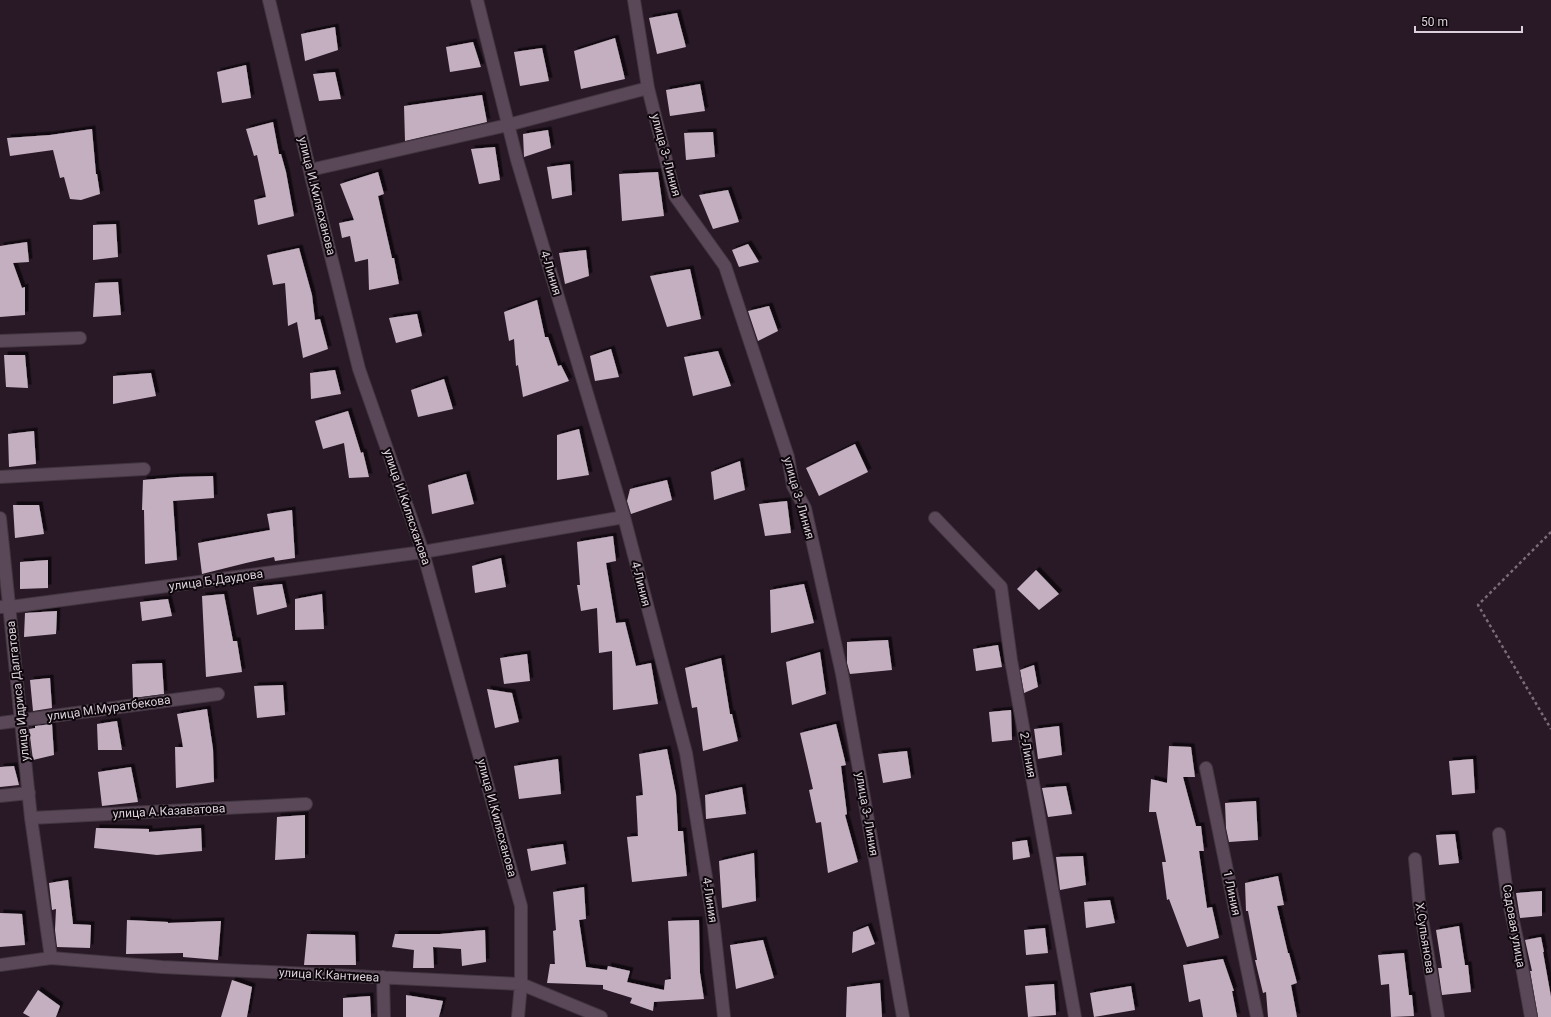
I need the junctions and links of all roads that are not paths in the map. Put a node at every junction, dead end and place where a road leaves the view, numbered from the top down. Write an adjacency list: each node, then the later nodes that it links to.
1 (270, 0): 6 (street, улица И.Килясханова)
2 (477, 0): 5 (street, 4-Линия)
3 (634, 0): 4 (street, улица 3- Линия)
4 (648, 88): 5 (street); 34 (street, улица 3- Линия)
5 (508, 125): 6 (street); 11 (street, 4-Линия)
6 (310, 170): 14 (street, улица И.Килясханова)
7 (80, 338): 8 (street)
8 (0, 342)
9 (144, 469): 10 (street)
10 (0, 477)
11 (624, 517): 14 (street, улица Б.Даудова); 33 (street, 4-Линия)
12 (0, 518): 15 (street, улица Идриса Далгатова)
13 (935, 518): 35 (street, 2-Линия)
14 (423, 552): 15 (street, улица Б.Даудова); 29 (street, улица И.Килясханова)
15 (5, 607): 17 (street, улица Идриса Далгатова)
16 (218, 694): 17 (street, улица М.Муратбекова)
17 (21, 720): 18 (street, улица М.Муратбекова); 20 (street, улица Идриса Далгатова)
18 (0, 723)
19 (1206, 768): 36 (street, 1 Линия)
20 (29, 793): 21 (street); 23 (street, улица Идриса Далгатова)
21 (0, 796)
22 (306, 804): 23 (street, улица А.Казаватова)
23 (31, 818): 26 (street, улица Идриса Далгатова)
24 (1499, 834): 38 (street, Садовая улица)
25 (1415, 859): 37 (street, Х.Супьянова)
26 (51, 958): 27 (street, улица К.Кантиева); 28 (street, улица К.Кантиева)
27 (0, 965)
28 (383, 977): 29 (street, улица К.Кантиева); 30 (street)
29 (521, 984): 31 (street, улица И.Килясханова); 32 (street, улица К.Кантиева)
30 (384, 1017)
31 (518, 1017)
32 (601, 1017)
33 (724, 1017)
34 (903, 1017)
35 (1075, 1017)
36 (1257, 1017)
37 (1438, 1017)
38 (1531, 1017)

